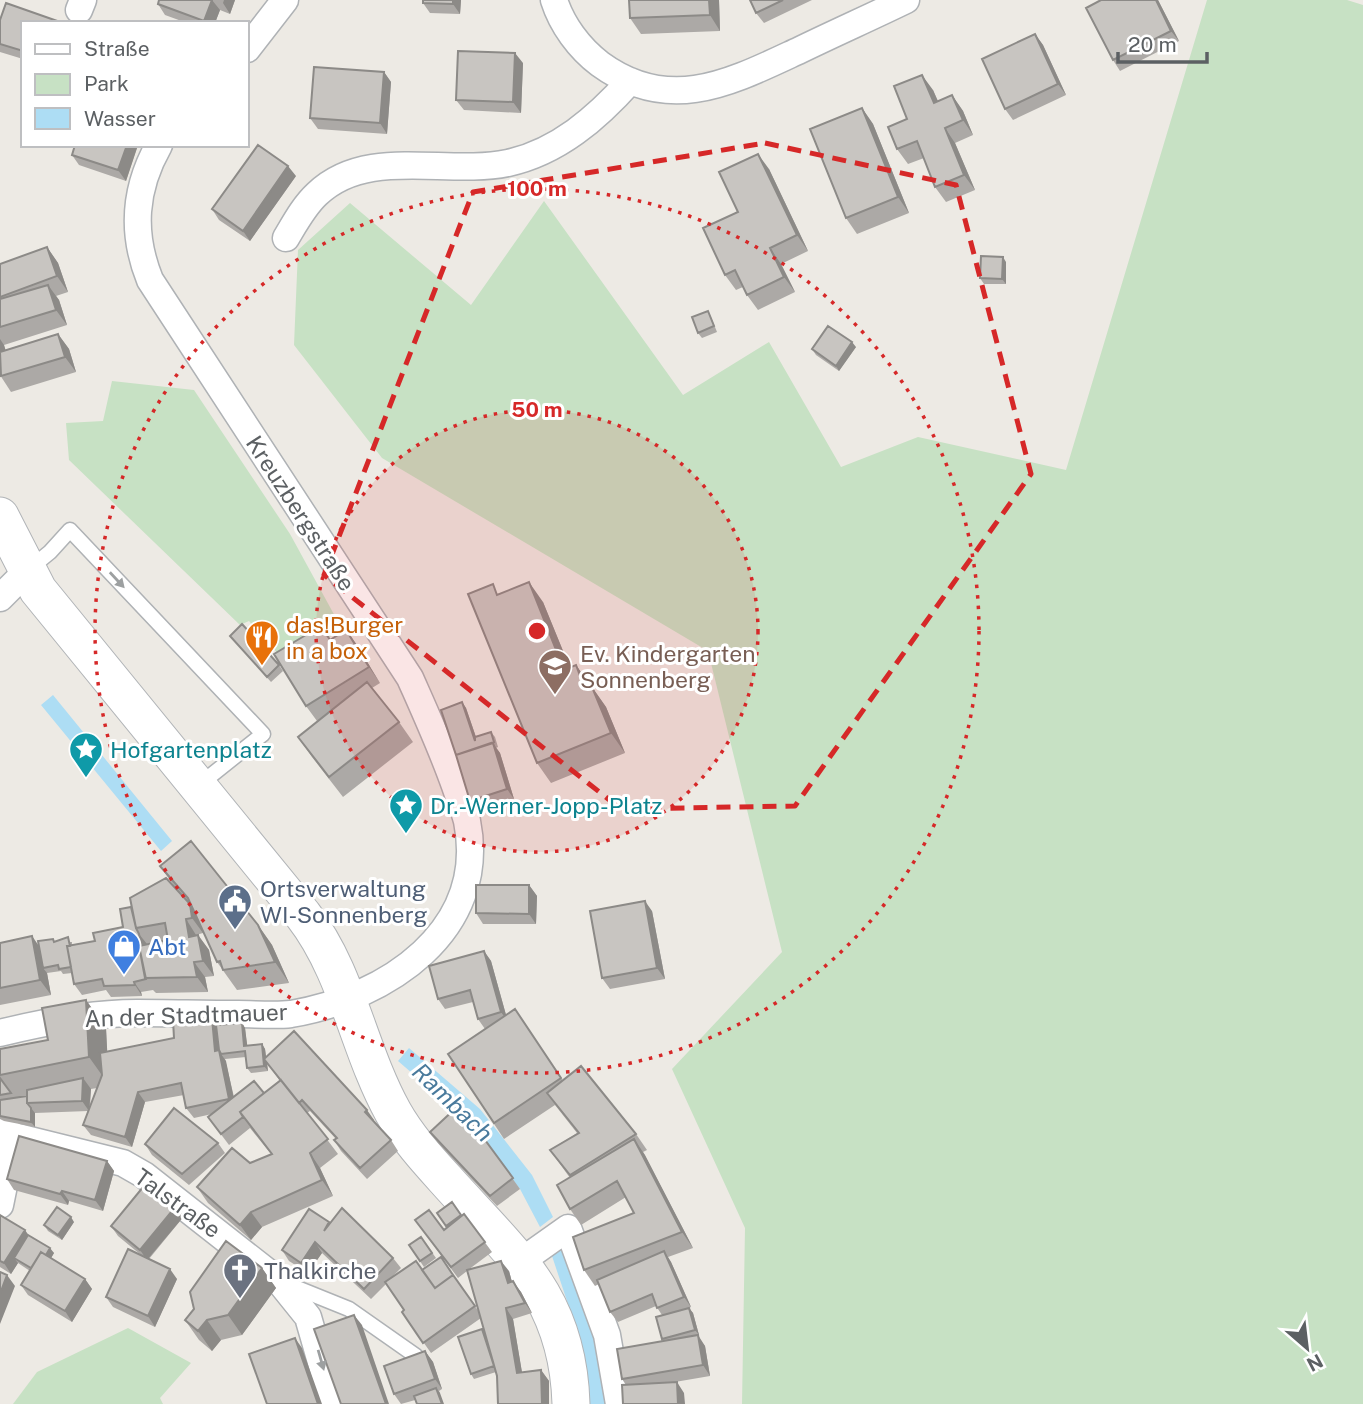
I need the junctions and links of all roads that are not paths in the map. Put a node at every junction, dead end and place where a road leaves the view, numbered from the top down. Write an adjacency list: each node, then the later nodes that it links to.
1 (285, 0): 4 (street)
2 (554, 0): 5 (street)
3 (906, 0): 5 (street)
4 (248, 49)
5 (630, 81): 7 (street)
6 (158, 147): 12 (street, Kreuzbergstraße)
7 (286, 238)
8 (0, 516): 9 (main road)
9 (27, 571): 10 (street); 11 (main road); 11 (lane, one-way to 11)
10 (0, 598)
11 (198, 786): 12 (main road)
12 (347, 999): 13 (street, An der Stadtmauer); 16 (main road)
13 (0, 1032)
14 (7, 1132): 15 (street, Talstraße); 17 (street, Talstraße)
15 (0, 1205)
16 (520, 1262): 20 (main road); 21 (street)
17 (279, 1281): 18 (lane); 19 (street, Talstraße, one-way to 19)
18 (416, 1356)
19 (333, 1404)
20 (571, 1404)
21 (619, 1404)

